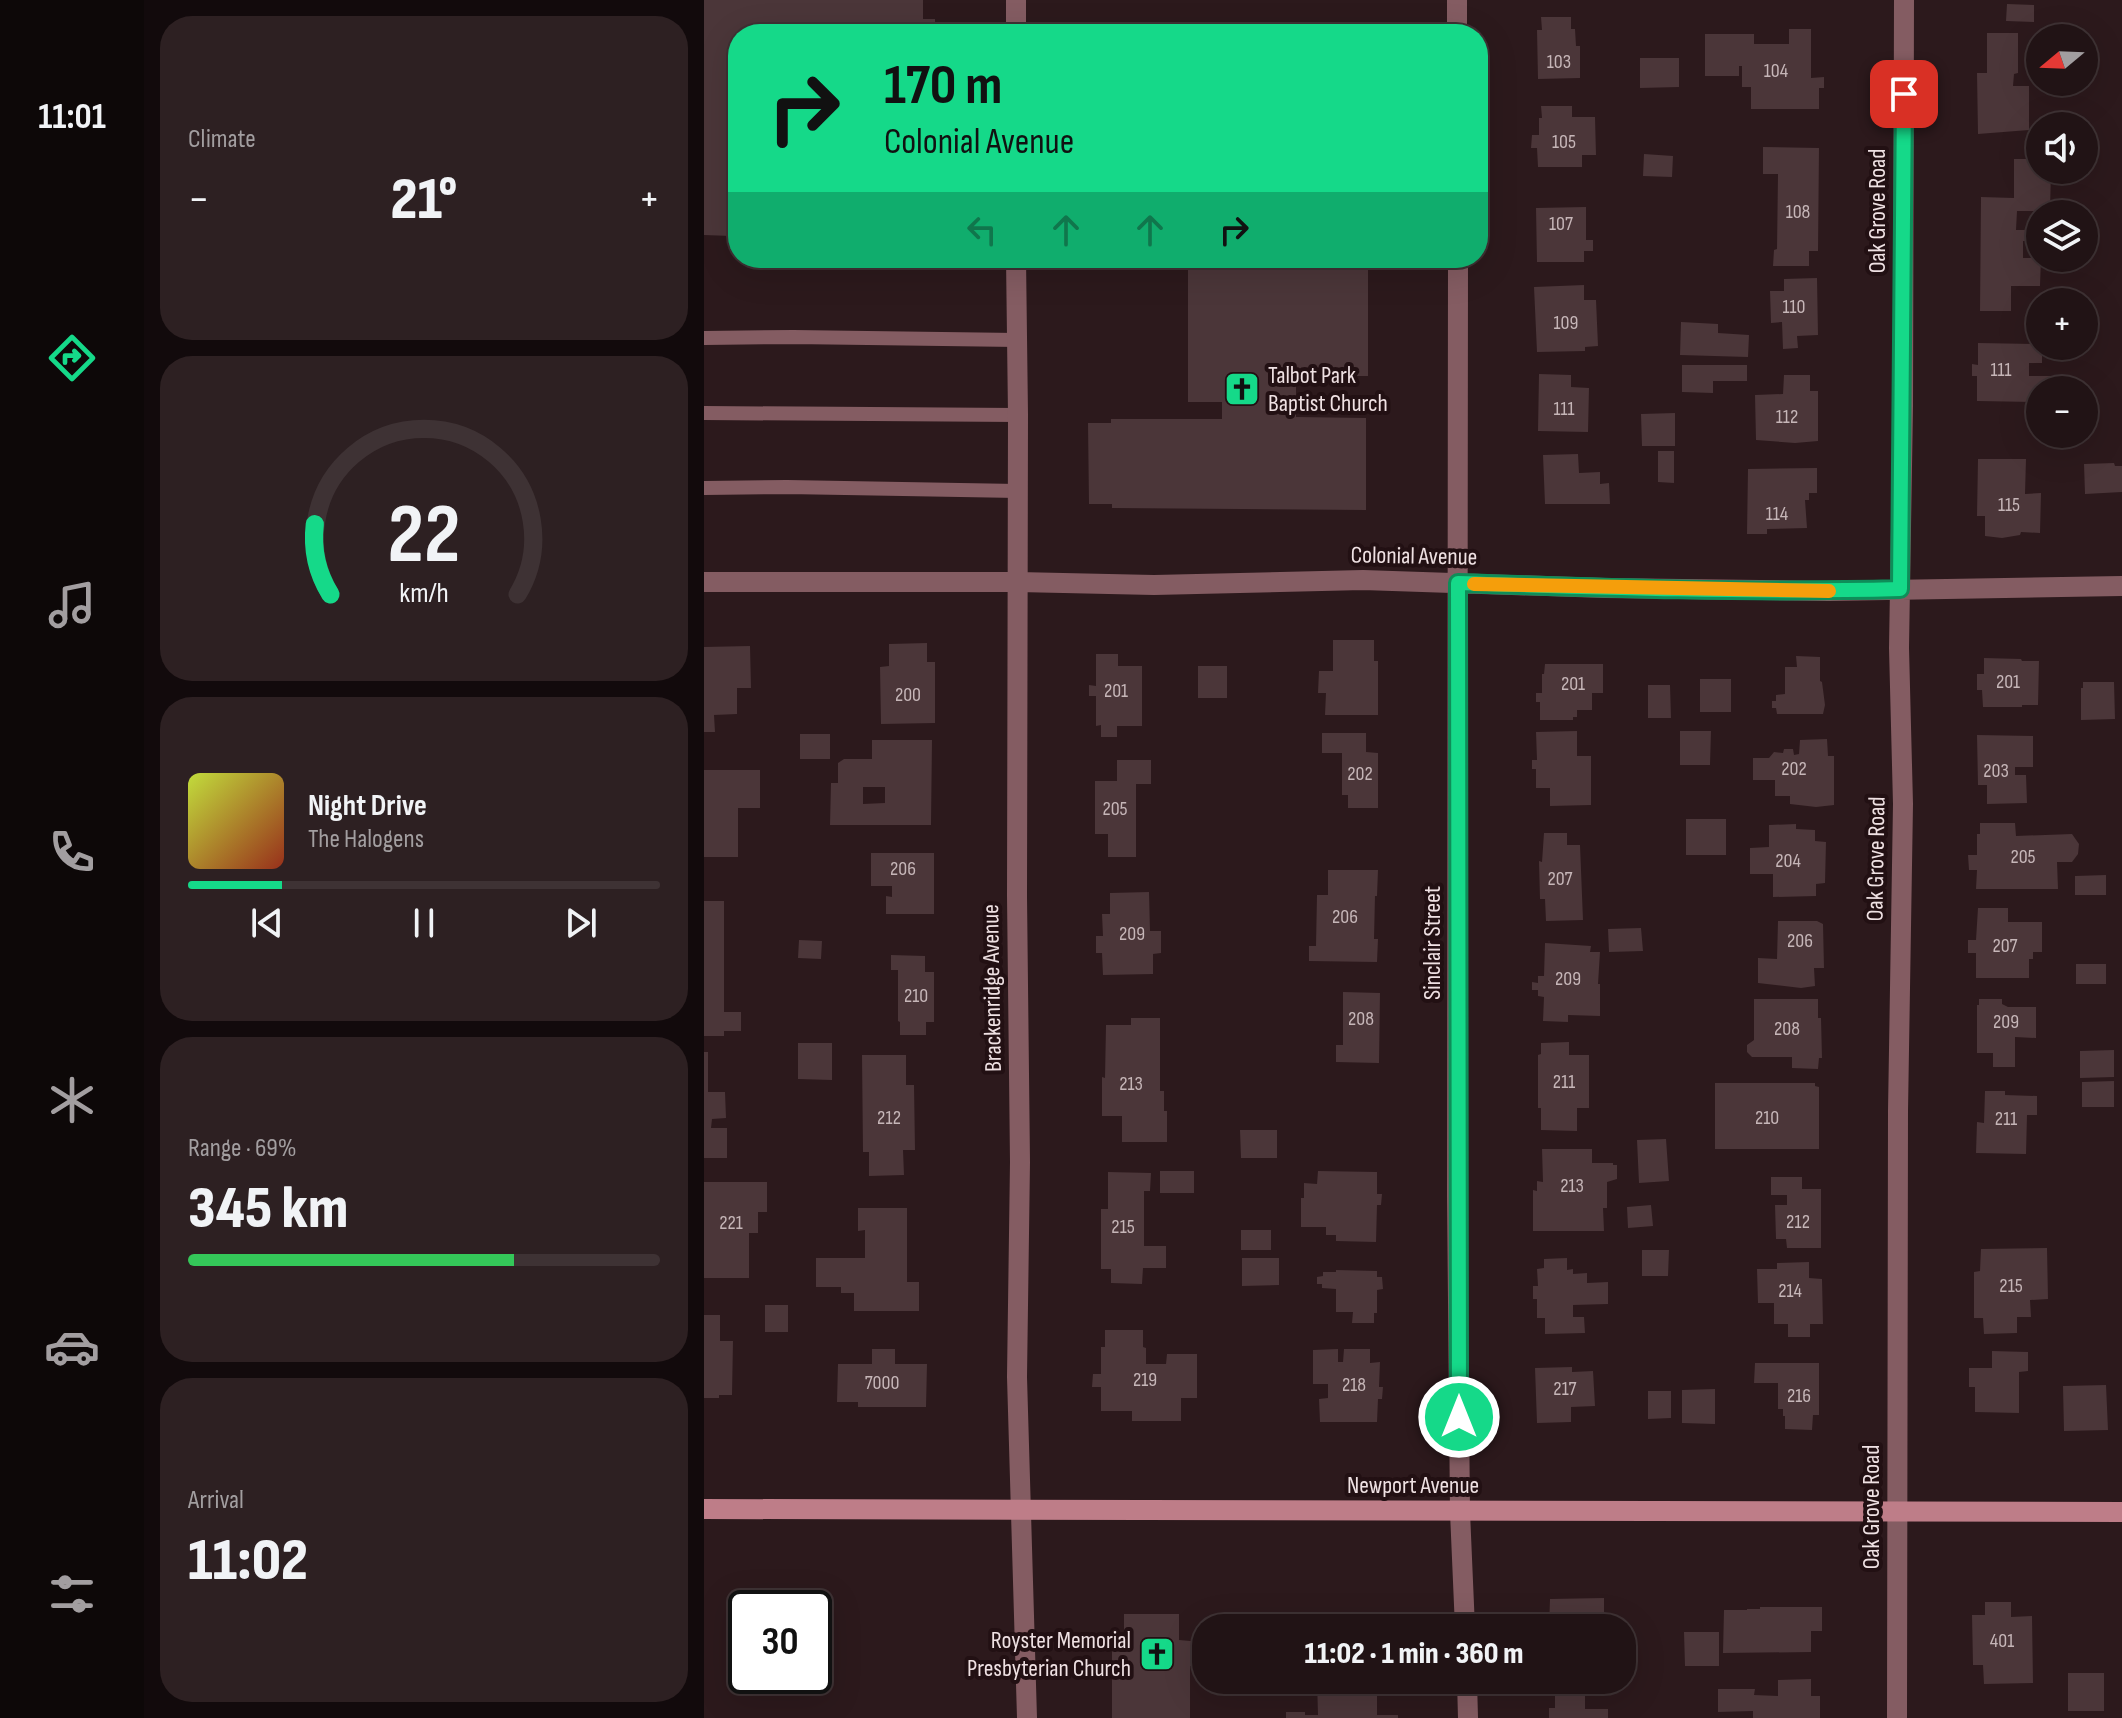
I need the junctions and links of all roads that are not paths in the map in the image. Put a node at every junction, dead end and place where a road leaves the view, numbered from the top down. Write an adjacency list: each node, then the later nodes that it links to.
1 (1016, 0): 4 (street)
2 (1457, 0): 5 (street)
3 (1904, 0): 18 (street, Oak Grove Road)
4 (1016, 24)
5 (1457, 24)
6 (1016, 268): 9 (street, Brackenridge Avenue)
7 (1458, 268): 16 (street, Sinclair Street)
8 (704, 338): 9 (lane)
9 (1017, 340): 11 (street, Brackenridge Avenue)
10 (704, 413): 11 (lane)
11 (1018, 415): 13 (street, Brackenridge Avenue)
12 (704, 488): 13 (lane)
13 (1018, 491): 15 (street, Brackenridge Avenue)
14 (704, 582): 15 (street, Colonial Avenue)
15 (1018, 582): 16 (street, Colonial Avenue); 20 (street, Brackenridge Avenue)
16 (1458, 583): 18 (street, Colonial Avenue); 21 (street, Sinclair Street)
17 (2122, 586): 18 (street, Colonial Avenue)
18 (1900, 589): 22 (street, Oak Grove Road)
19 (704, 1509): 20 (street, Newport Avenue)
20 (1021, 1510): 21 (street, Newport Avenue); 26 (street, Brackenridge Avenue)
21 (1460, 1512): 22 (street, Newport Avenue); 24 (street, Sinclair Street)
22 (1897, 1512): 23 (street, Newport Avenue); 28 (street, Oak Grove Road)
23 (2122, 1512)
24 (1464, 1614)
25 (1467, 1694): 27 (street)
26 (1027, 1718)
27 (1468, 1718)
28 (1897, 1718)

